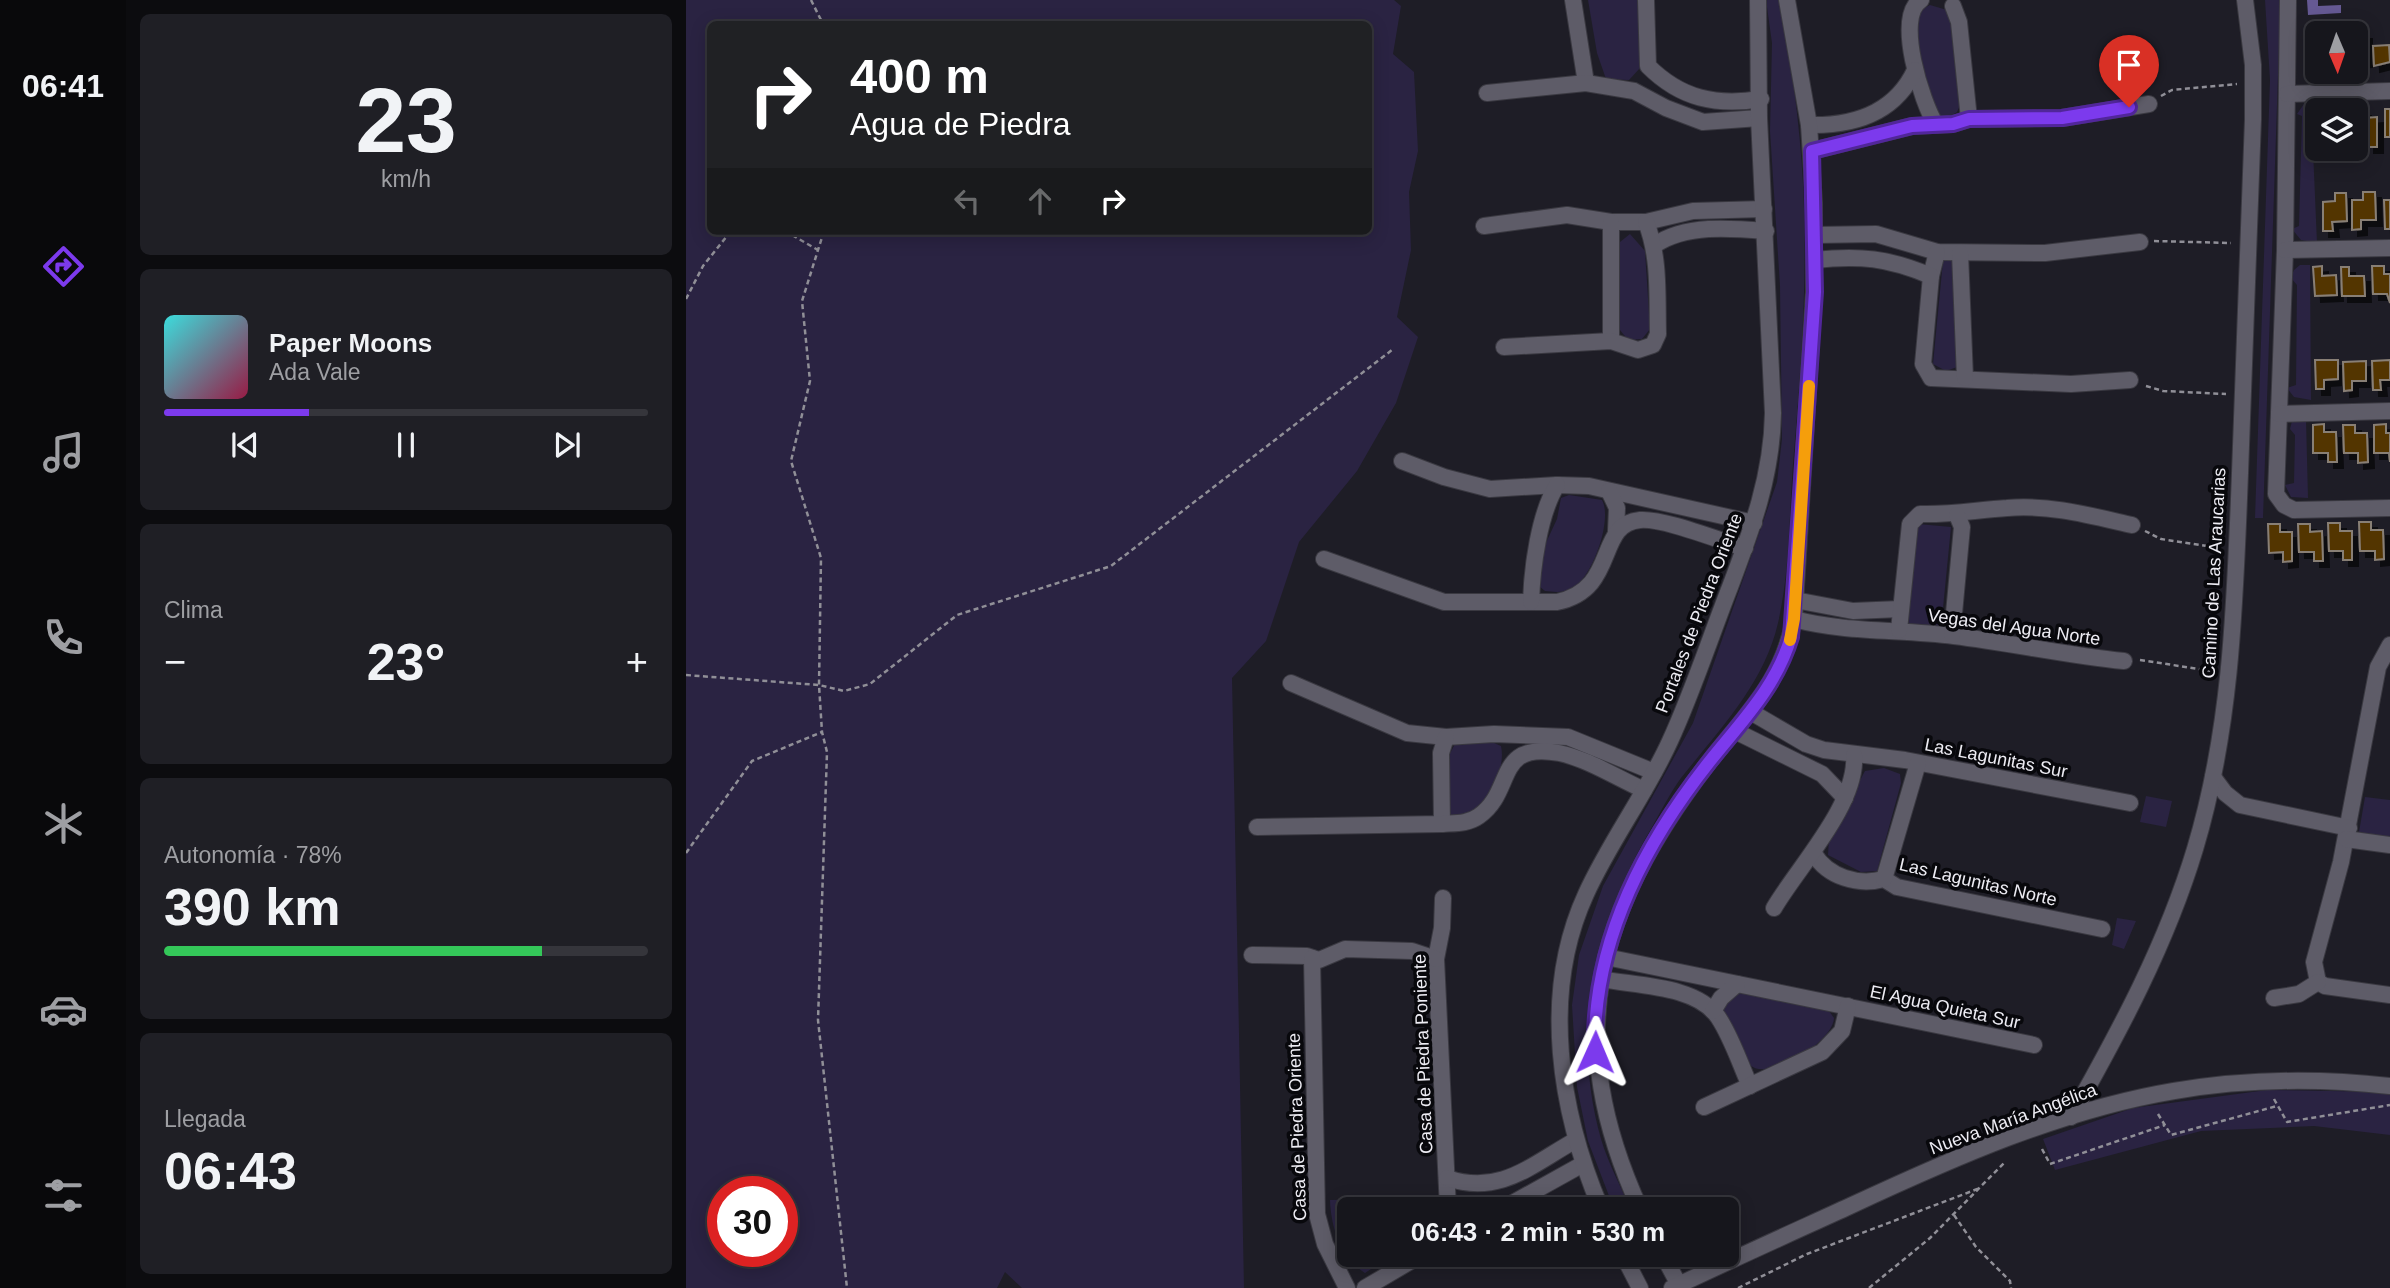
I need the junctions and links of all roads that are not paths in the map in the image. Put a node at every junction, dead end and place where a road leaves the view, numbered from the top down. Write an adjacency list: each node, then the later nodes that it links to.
1 (1573, 0): 11 (street)
2 (1646, 0): 9 (street)
3 (1758, 0): 16 (street, Portales de Piedra Oriente)
4 (1787, 0): 20 (street)
5 (2245, 0): 70 (street, Camino de Las Araucarias)
6 (2288, 0): 15 (street)
7 (1952, 2): 19 (street)
8 (1917, 4): 10 (street)
9 (1648, 66): 12 (street); 16 (street)
10 (1915, 70): 20 (street); 21 (street)
11 (1586, 83): 12 (street); 14 (street)
12 (1634, 91): 18 (street)
13 (2390, 91): 15 (street)
14 (1487, 93)
15 (2287, 94): 32 (street)
16 (1761, 99): 18 (street, Portales de Piedra Oriente)
17 (2149, 104): 19 (street)
18 (1759, 118): 23 (street, Portales de Piedra Oriente)
19 (1969, 119): 21 (street)
20 (1809, 125): 22 (street)
21 (1936, 125): 22 (street)
22 (1812, 151): 28 (street)
23 (1765, 209): 25 (street); 27 (street, Portales de Piedra Oriente)
24 (1611, 222): 25 (street); 26 (street); 37 (street)
25 (1646, 222): 30 (street)
26 (1484, 226)
27 (1766, 231): 30 (street); 48 (street, Portales de Piedra Oriente)
28 (1814, 235): 33 (street); 35 (street)
29 (2140, 242): 34 (street)
30 (1655, 245): 37 (street)
31 (2390, 248): 32 (street)
32 (2285, 250): 42 (street)
33 (1937, 252): 34 (street); 36 (street)
34 (1960, 253): 39 (street)
35 (1814, 260): 36 (street); 53 (street)
36 (1931, 276): 39 (street)
37 (1611, 341): 38 (street)
38 (1504, 347)
39 (1965, 378): 40 (street)
40 (2130, 380)
41 (2390, 411): 42 (street)
42 (2279, 414): 46 (street)
43 (1402, 461): 44 (street)
44 (1557, 485): 45 (street); 54 (street)
45 (1609, 491): 48 (street); 50 (street)
46 (2390, 508)
47 (1957, 515): 49 (street); 55 (street); 58 (street)
48 (1754, 523): 51 (street, Portales de Piedra Oriente)
49 (2132, 525)
50 (1616, 531): 51 (street); 54 (street)
51 (1745, 548): 69 (street, Portales de Piedra Oriente)
52 (1324, 559): 54 (street)
53 (1796, 600): 55 (street); 56 (street)
54 (1531, 602)
55 (1900, 609): 57 (street)
56 (1794, 619): 57 (street, Vegas del Agua Norte); 62 (street)
57 (1899, 630): 58 (street, Vegas del Agua Norte)
58 (1952, 635): 60 (street, Vegas del Agua Norte)
59 (2390, 645): 78 (street)
60 (2124, 661)
61 (1291, 683): 65 (street)
62 (1751, 712): 63 (street); 66 (street, Las Lagunitas Sur)
63 (1735, 731): 72 (street); 86 (street)
64 (1494, 734): 65 (street); 67 (street); 69 (street)
65 (1446, 737): 76 (street)
66 (1854, 755): 68 (street, Las Lagunitas Sur); 72 (street)
67 (1510, 762): 71 (street); 76 (street)
68 (1919, 763): 73 (street, Las Lagunitas Sur); 81 (street)
69 (1654, 772): 71 (street, Portales de Piedra Oriente)
70 (2213, 776): 74 (street); 75 (street, Camino de Las Araucarias)
71 (1644, 790): 101 (street, Portales de Piedra Oriente)
72 (1845, 798): 80 (street)
73 (2130, 803)
74 (2239, 805): 75 (street); 78 (street)
75 (2204, 817): 100 (street, Camino de Las Araucarias)
76 (1442, 824): 77 (street)
77 (1257, 827)
78 (2348, 833): 79 (street); 90 (street)
79 (2390, 845)
80 (1814, 854): 81 (street, Las Lagunitas Norte); 83 (street)
81 (1884, 879): 84 (street, Las Lagunitas Norte)
82 (1443, 898): 88 (street, Casa de Piedra Poniente)
83 (1774, 908)
84 (2102, 929)
85 (1252, 955): 87 (street)
86 (1606, 957): 89 (street); 91 (street, El Agua Quieta Sur)
87 (1312, 958): 88 (street); 112 (street, Casa de Piedra Oriente)
88 (1436, 959): 103 (street, Casa de Piedra Poniente)
89 (1601, 979): 95 (street); 107 (street)
90 (2318, 982): 92 (street); 93 (street)
91 (1737, 984): 94 (street, El Agua Quieta Sur); 95 (street)
92 (2390, 995)
93 (2274, 998)
94 (1848, 1006): 96 (street, El Agua Quieta Sur); 97 (street)
95 (1713, 1011): 97 (street)
96 (2035, 1045)
97 (1751, 1086): 99 (street)
98 (2390, 1086): 100 (street, Nueva María Angélica)
99 (1704, 1107)
100 (2071, 1117): 111 (street, Nueva María Angélica)
101 (1576, 1140): 102 (street, Portales de Piedra Oriente); 103 (street)
102 (1583, 1164): 105 (street); 106 (street, Portales de Piedra Oriente)
103 (1447, 1178): 104 (street, Casa de Piedra Poniente)
104 (1448, 1197)
105 (1524, 1197)
106 (1596, 1197)
107 (1635, 1197)
108 (1401, 1267): 113 (street)
109 (1629, 1267): 114 (street)
110 (1668, 1267): 111 (street)
111 (1676, 1286)
112 (1347, 1288)
113 (1365, 1288)
114 (1640, 1288)

